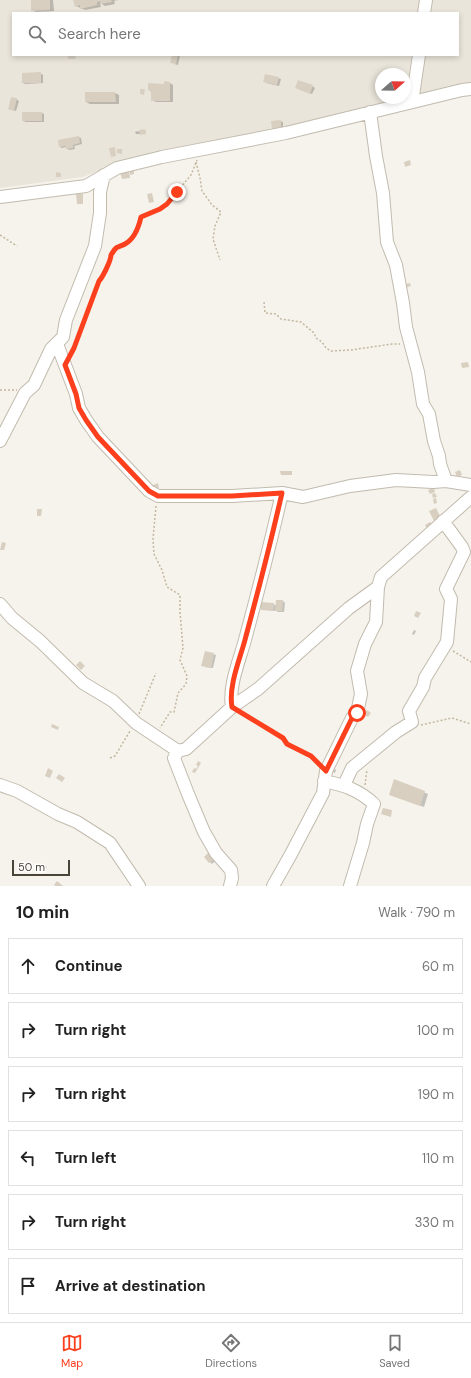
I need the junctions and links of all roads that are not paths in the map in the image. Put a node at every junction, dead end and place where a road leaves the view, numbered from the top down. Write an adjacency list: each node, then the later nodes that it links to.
1 (426, 0): 2 (street)
2 (424, 12)
3 (419, 56): 5 (street)
4 (471, 89): 5 (street)
5 (412, 102): 6 (street)
6 (370, 112): 7 (street); 11 (street)
7 (104, 175): 8 (street); 9 (street)
8 (0, 197)
9 (57, 344): 10 (street); 13 (street)
10 (0, 441)
11 (446, 481): 12 (street); 13 (street)
12 (471, 485)
13 (282, 493): 18 (street)
14 (471, 497): 15 (street)
15 (444, 522): 16 (street); 22 (street)
16 (378, 587): 18 (street); 20 (street)
17 (0, 604): 19 (street)
18 (232, 707): 19 (street)
19 (178, 751): 24 (street)
20 (325, 776): 22 (street); 25 (street)
21 (0, 785): 23 (street)
22 (344, 786): 26 (street)
23 (139, 886)
24 (230, 886)
25 (272, 886)
26 (350, 886)

